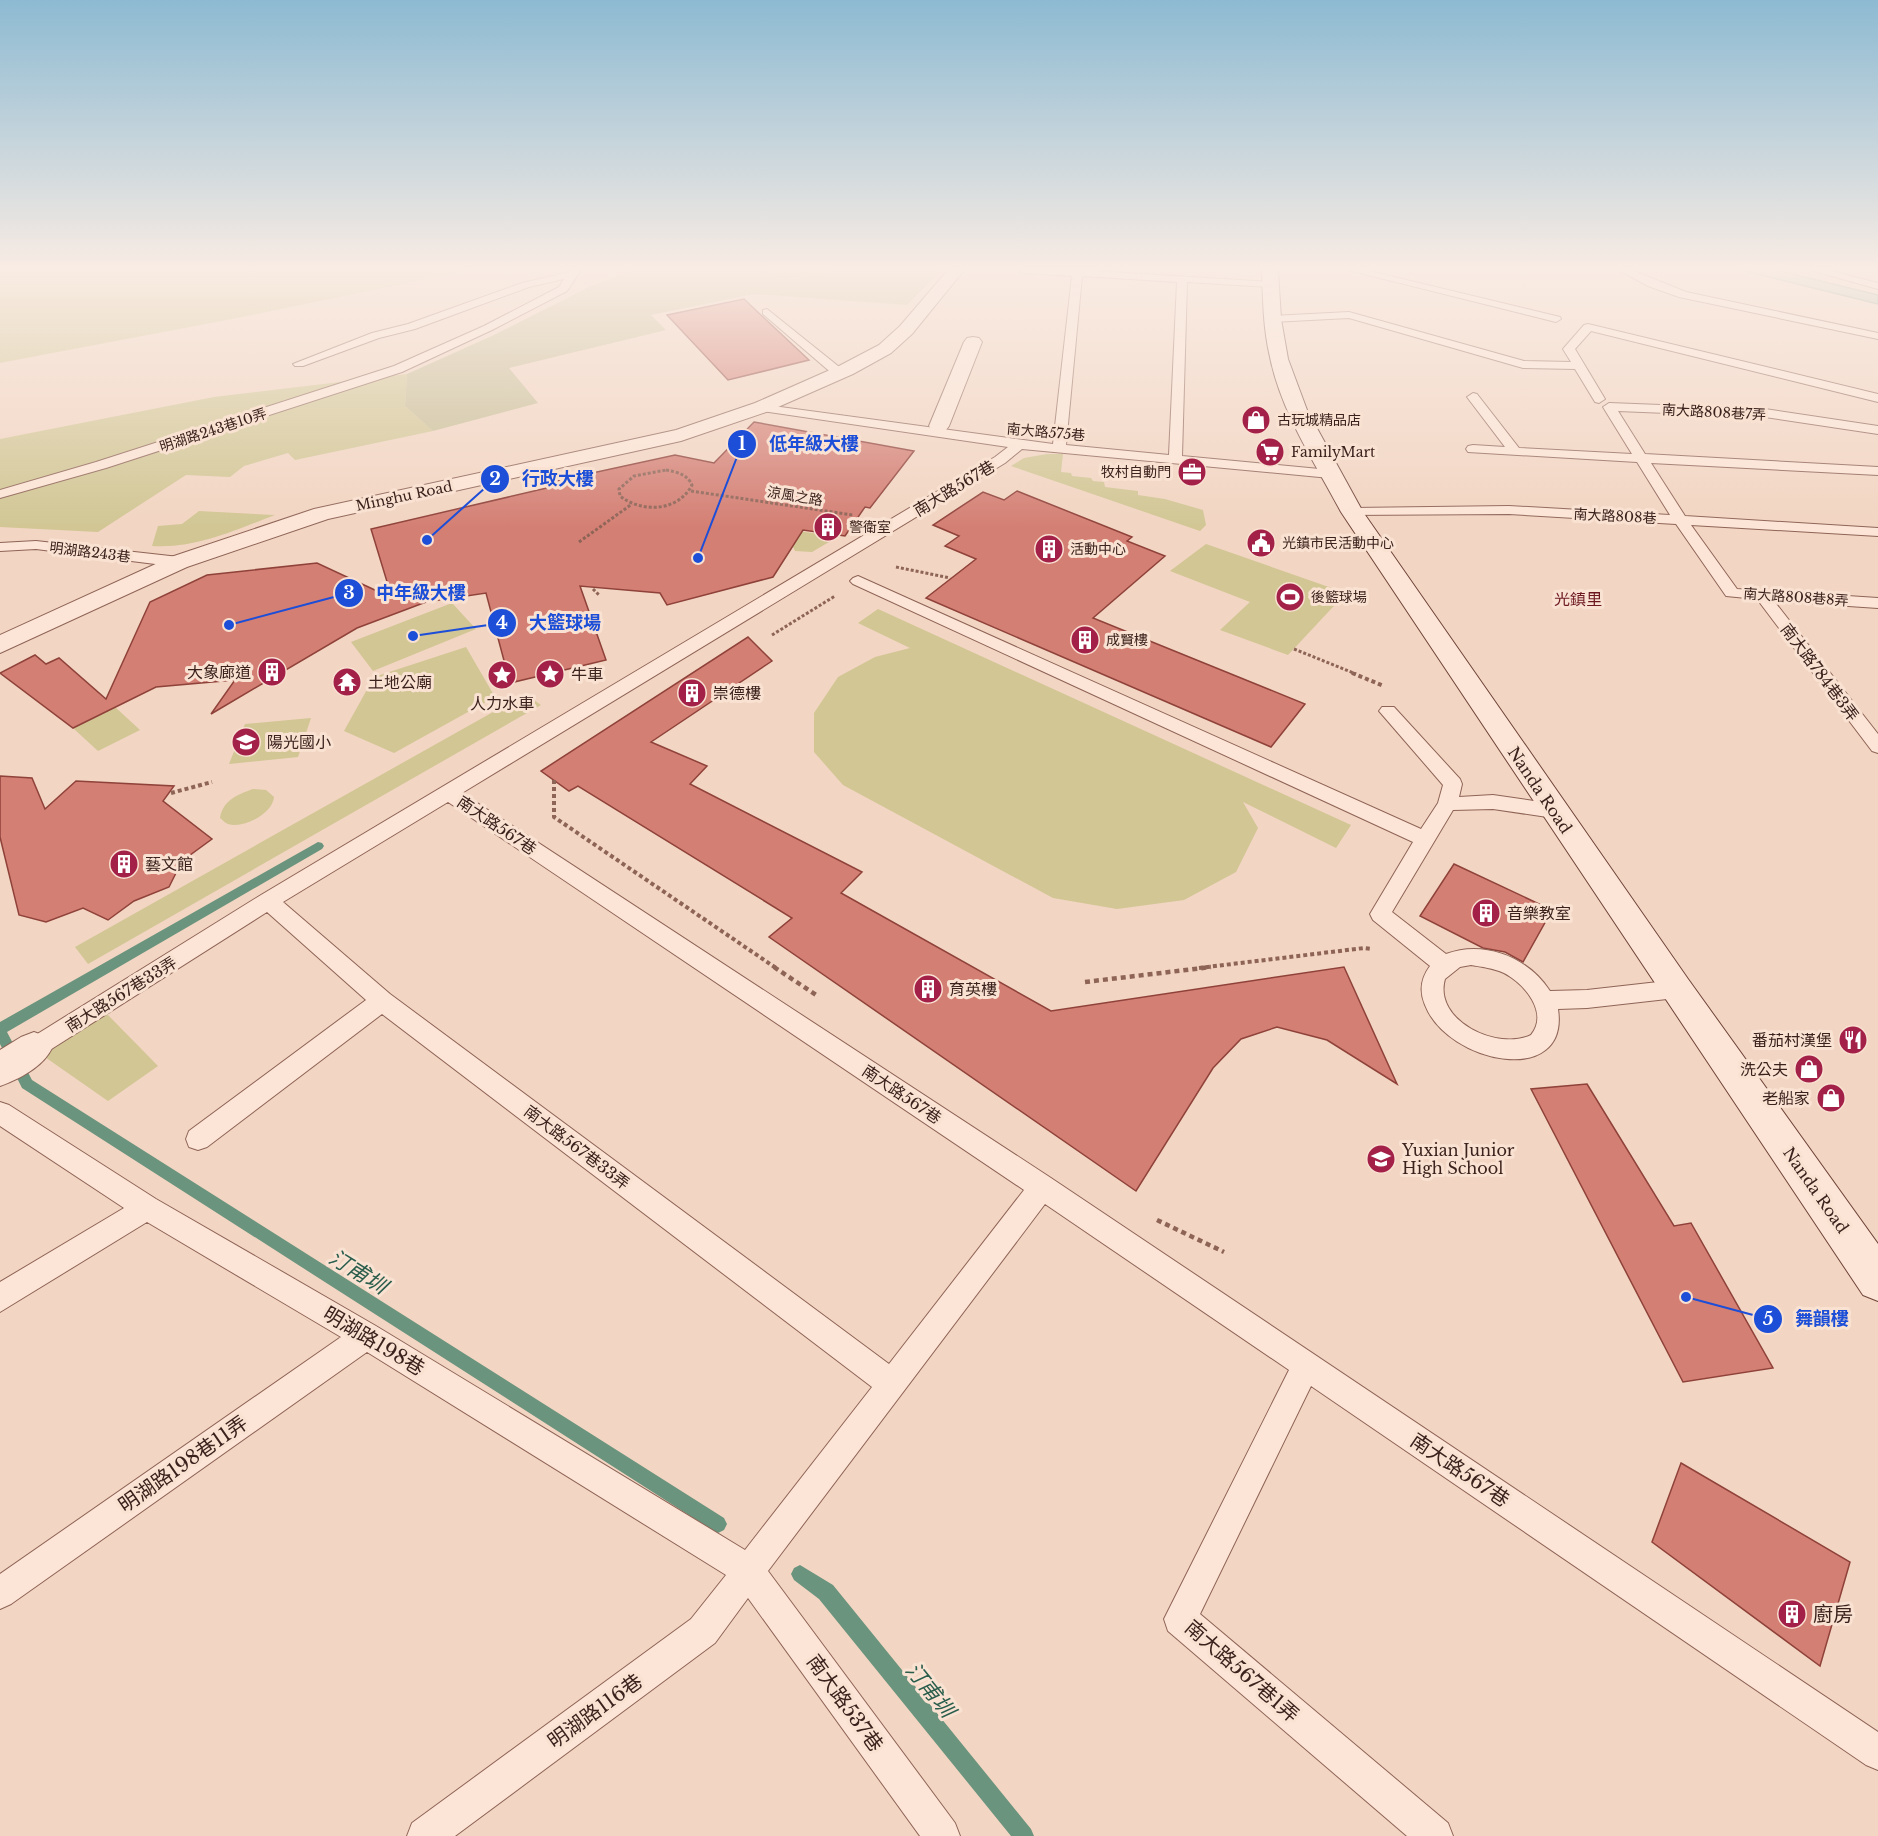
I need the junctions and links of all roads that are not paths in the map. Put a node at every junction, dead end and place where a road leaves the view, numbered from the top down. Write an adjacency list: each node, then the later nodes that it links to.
1 (320, 356): 12 (lane)
2 (427, 356): 29 (lane, 明湖路243巷10弄)
3 (818, 356): 14 (lane)
4 (872, 356): 14 (street, Minghu Road)
5 (967, 356): 19 (street)
6 (1068, 356): 22 (lane)
7 (1179, 356): 26 (lane)
8 (1278, 356): 28 (street, Nanda Road)
9 (1493, 356): 13 (lane)
10 (1573, 356): 13 (lane)
11 (1705, 356): 16 (lane)
12 (298, 364)
13 (1579, 366): 17 (lane)
14 (839, 373): 18 (street, Minghu Road)
15 (1473, 398): 24 (lane)
16 (1878, 398)
17 (1599, 399)
18 (762, 407): 21 (lane, 南大路575巷); 36 (street, Minghu Road)
19 (939, 426)
20 (1878, 430): 25 (lane, 南大路808巷7弄)
21 (1019, 445): 22 (lane, 南大路575巷); 43 (lane, 南大路567巷)
22 (1059, 448): 26 (lane, 南大路575巷)
23 (1473, 449): 24 (lane)
24 (1515, 451): 25 (lane)
25 (1641, 458): 27 (lane); 31 (lane, 南大路808巷7弄)
26 (1175, 459): 28 (lane, 南大路575巷)
27 (1878, 471)
28 (1330, 474): 30 (street, Nanda Road)
29 (0, 494)
30 (1352, 512): 31 (lane, 南大路808巷); 45 (street, Nanda Road)
31 (1680, 520): 32 (lane, 南大路808巷); 38 (lane, 南大路808巷8弄)
32 (1878, 532)
33 (0, 540): 34 (lane)
34 (36, 545): 35 (lane, 明湖路243巷); 36 (lane, 明湖路243巷)
35 (0, 547)
36 (179, 562): 40 (street, Minghu Road)
37 (858, 581): 46 (lane)
38 (1762, 596): 39 (lane, 南大路808巷8弄); 42 (lane, 南大路784巷3弄)
39 (1878, 603)
40 (0, 645)
41 (1389, 711): 44 (lane)
42 (1878, 747)
43 (449, 793): 47 (lane, 南大路567巷33弄); 56 (lane, 南大路567巷)
44 (1447, 804): 45 (lane); 46 (lane)
45 (1554, 811): 49 (street, Nanda Road)
46 (1425, 839): 48 (lane)
47 (268, 901): 51 (lane, 南大路567巷33弄); 52 (lane, 南大路567巷33弄)
48 (1443, 964): 50 (lane); 50 (lane)
49 (1676, 989): 50 (lane); 58 (street, Nanda Road)
50 (1546, 1000)
51 (382, 1001): 55 (lane); 62 (lane, 南大路567巷33弄)
52 (34, 1048): 53 (street)
53 (0, 1070)
54 (0, 1113): 57 (lane, 明湖路198巷)
55 (198, 1139)
56 (1042, 1187): 61 (lane, 南大路567巷); 62 (lane)
57 (147, 1208): 59 (lane); 60 (lane, 明湖路198巷)
58 (1878, 1280)
59 (0, 1298)
60 (366, 1336): 63 (lane, 明湖路198巷); 64 (lane, 明湖路198巷11弄)
61 (1306, 1366): 65 (lane, 南大路567巷); 68 (lane, 南大路567巷1弄)
62 (892, 1384): 63 (lane)
63 (748, 1570): 66 (lane, 明湖路116巷); 67 (lane, 南大路537巷)
64 (0, 1593)
65 (1878, 1753)
66 (425, 1836)
67 (942, 1836)
68 (1435, 1836)

